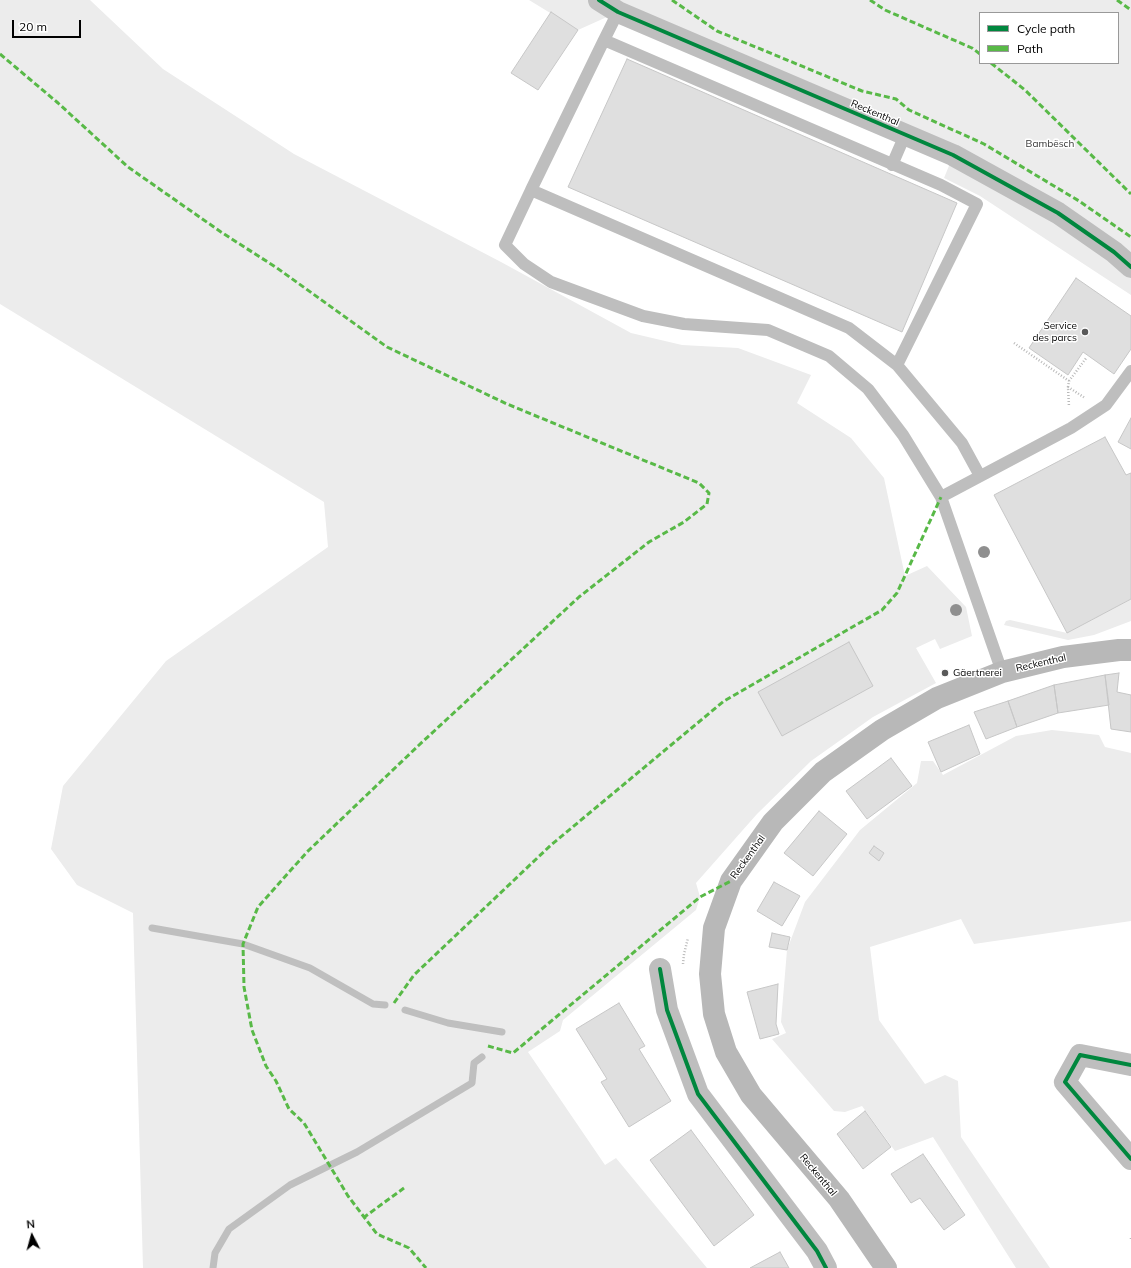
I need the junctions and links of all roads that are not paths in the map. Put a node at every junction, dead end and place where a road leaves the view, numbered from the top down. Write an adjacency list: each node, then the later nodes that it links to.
1 (599, 0): 2 (street, Reckenthal)
2 (618, 12): 3 (lane); 4 (street, Reckenthal)
3 (604, 40): 5 (lane); 6 (lane)
4 (905, 135): 5 (lane); 7 (street, Reckenthal)
5 (892, 165): 8 (lane)
6 (531, 190): 8 (lane); 11 (lane)
7 (1131, 268)
8 (897, 365): 10 (lane)
9 (1131, 371): 10 (lane)
10 (980, 476): 11 (lane)
11 (941, 497): 13 (lane)
12 (1131, 650): 13 (main road, Reckenthal)
13 (1002, 672): 18 (main road, Reckenthal)
14 (660, 969): 17 (street)
15 (1131, 1065): 16 (street)
16 (1131, 1159)
17 (826, 1268)
18 (886, 1268)

